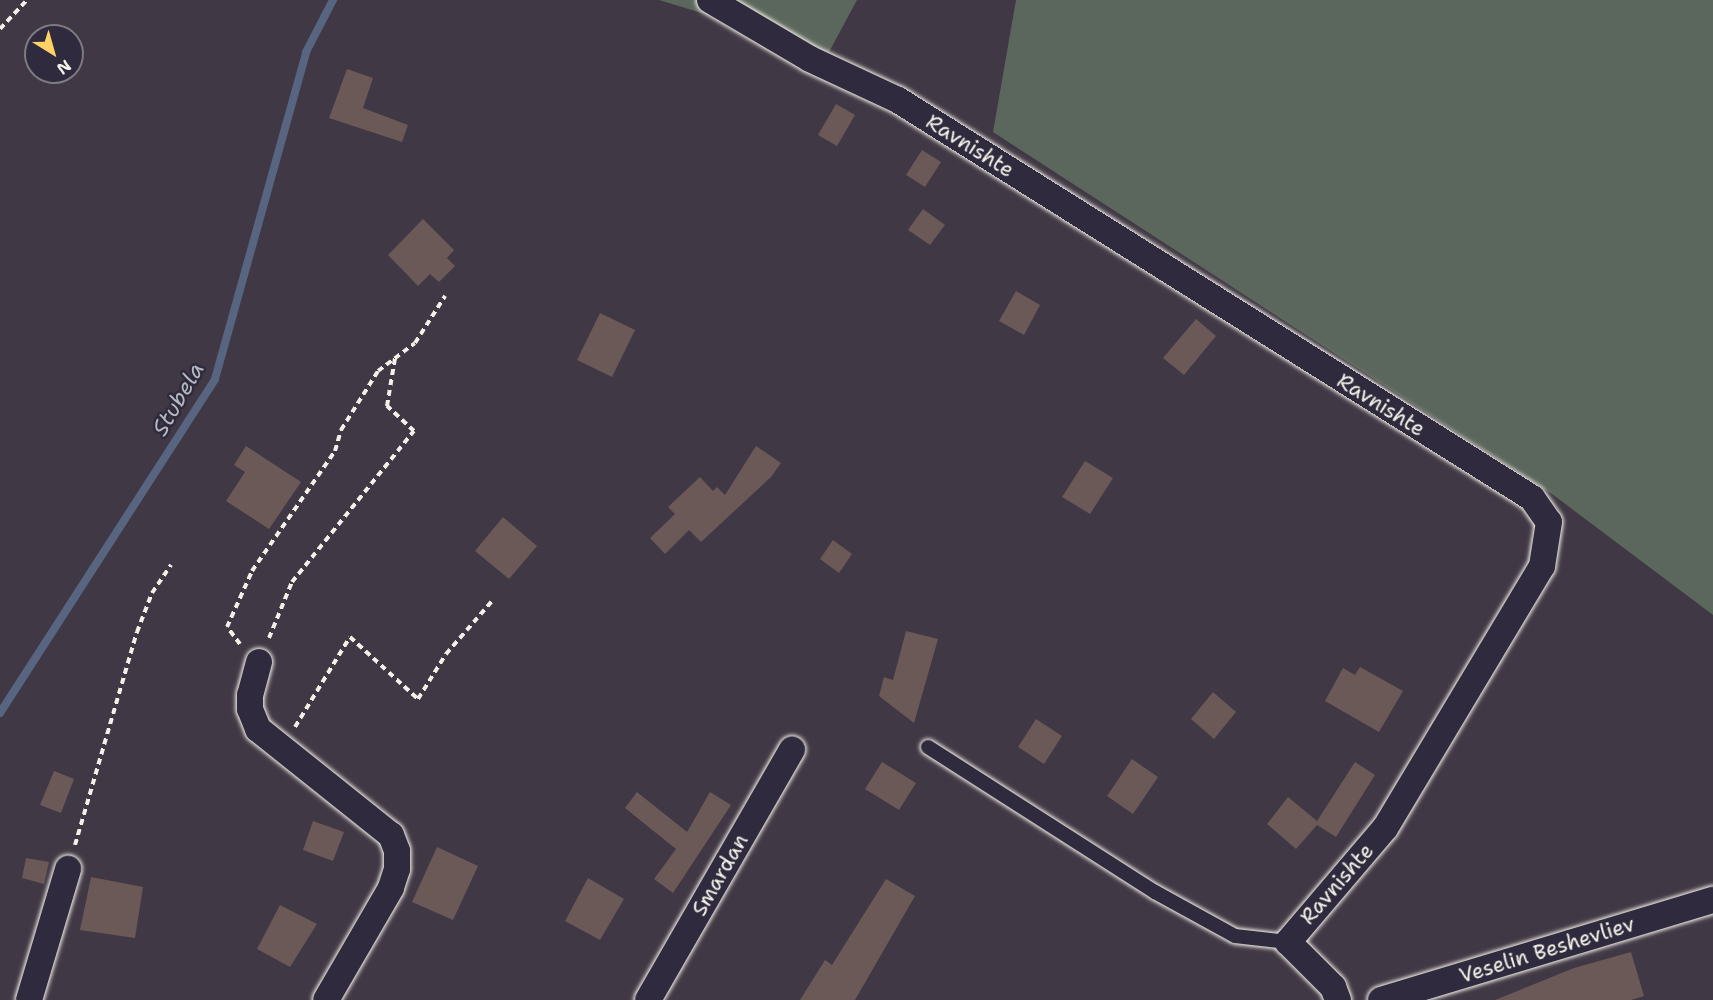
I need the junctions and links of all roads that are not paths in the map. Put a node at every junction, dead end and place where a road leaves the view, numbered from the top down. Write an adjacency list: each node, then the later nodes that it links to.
1 (710, 0): 7 (street, Ravnishte)
2 (259, 662): 9 (street)
3 (928, 747): 7 (lane)
4 (792, 750): 10 (street, Smardan)
5 (68, 869): 8 (street)
6 (1713, 900): 12 (street, Veselin Beshevliev)
7 (1288, 942): 11 (street, Ravnishte)
8 (29, 1000)
9 (326, 1000)
10 (648, 1000)
11 (1338, 1000)
12 (1381, 1000)

